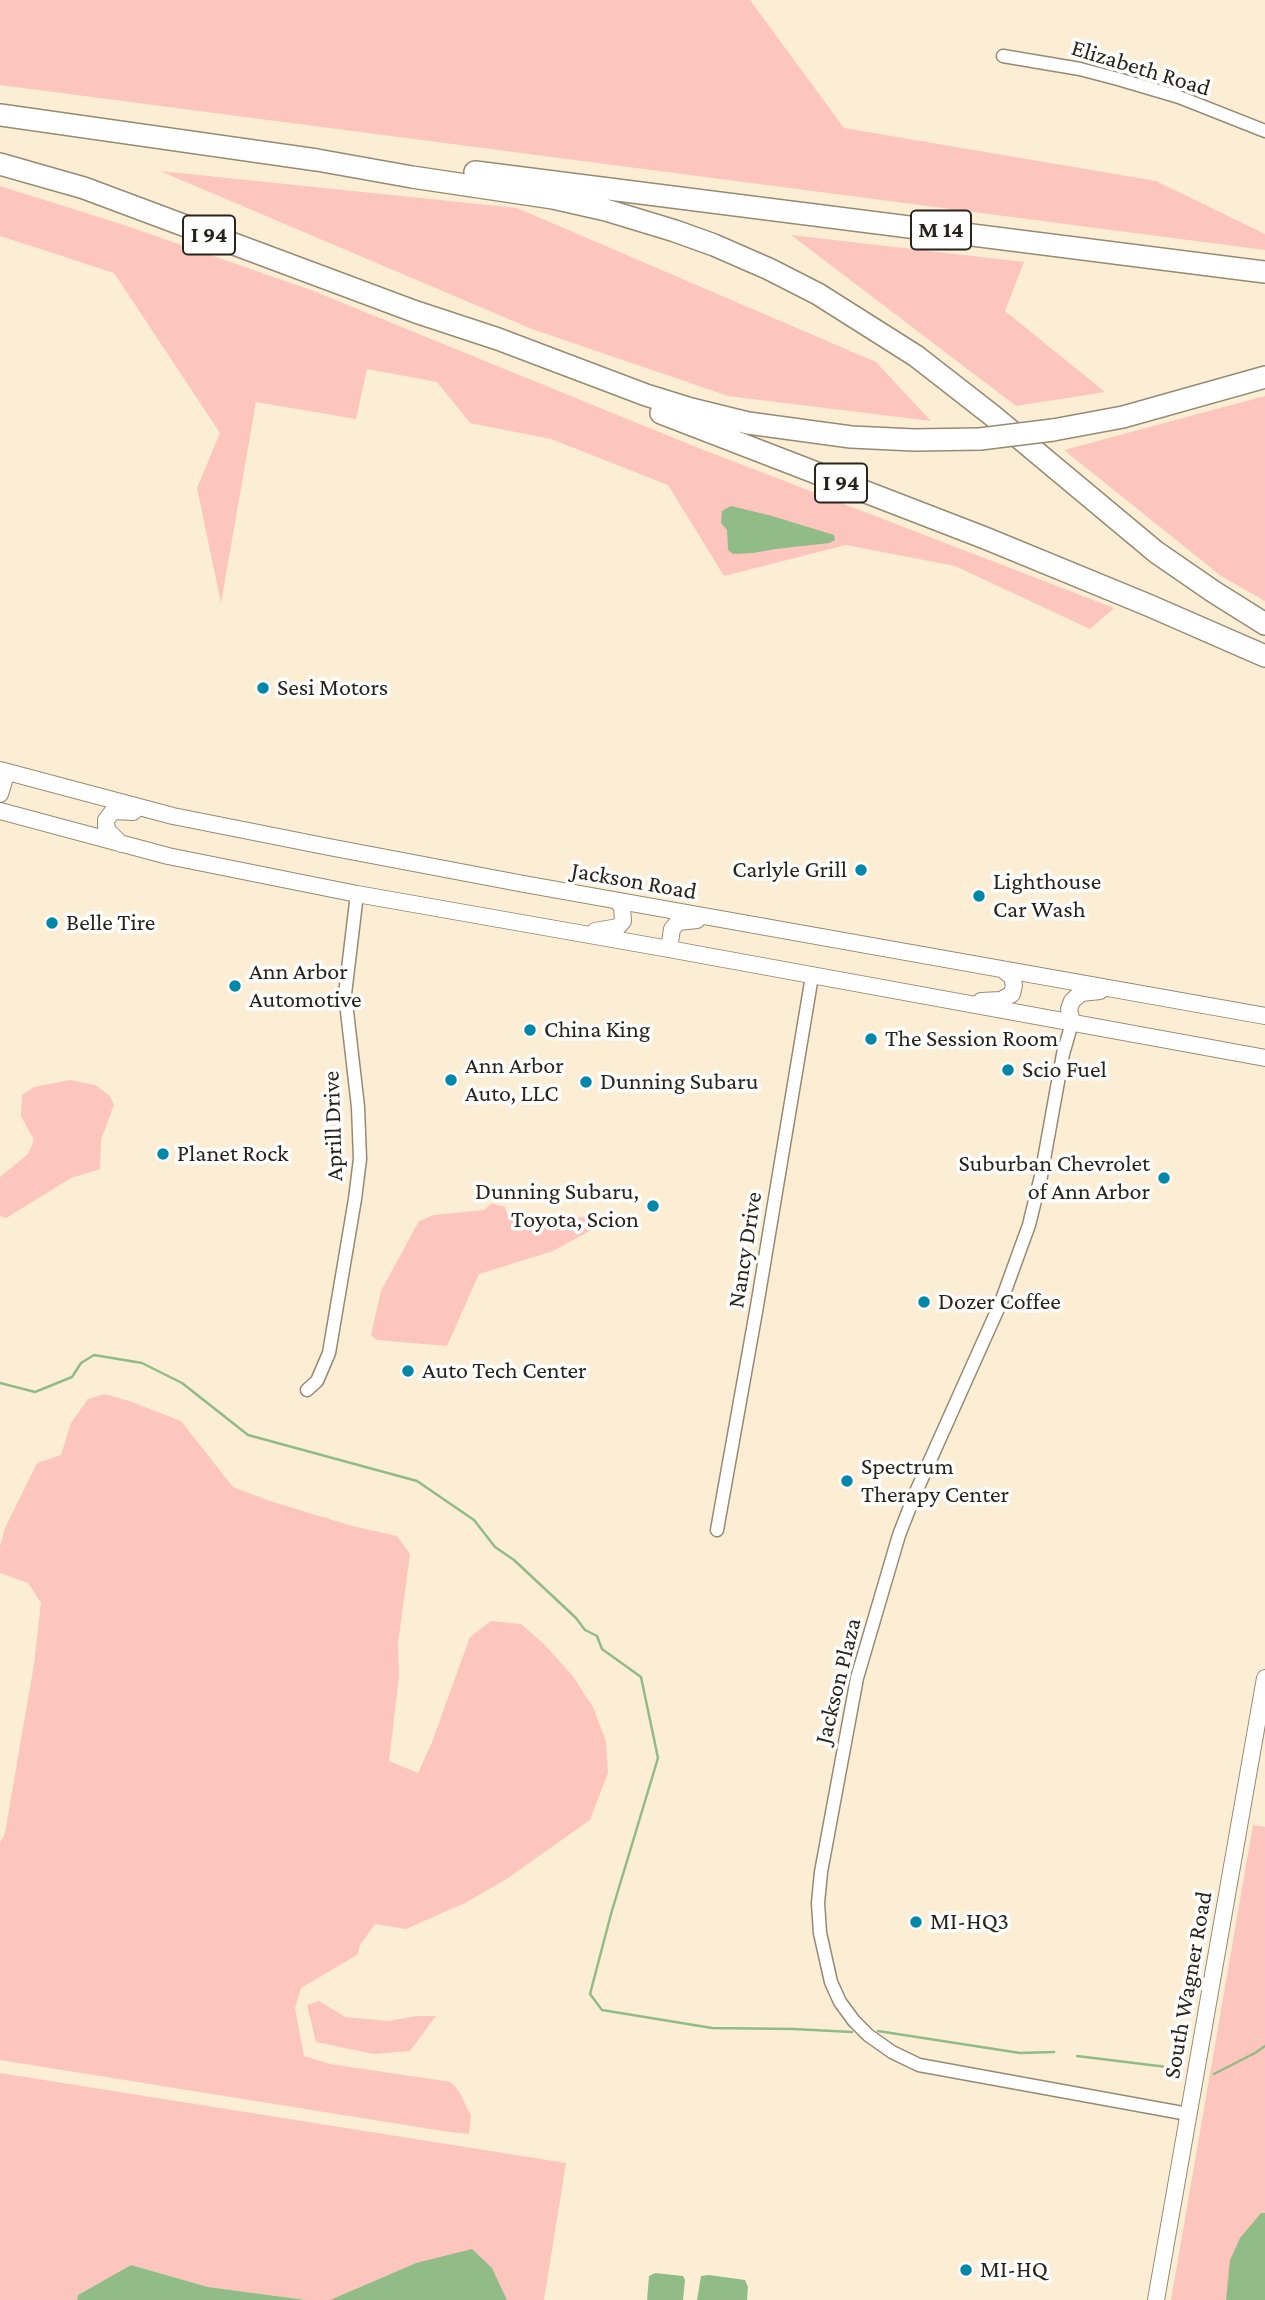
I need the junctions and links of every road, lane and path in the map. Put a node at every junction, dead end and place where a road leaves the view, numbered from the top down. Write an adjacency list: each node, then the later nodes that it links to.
1 (1003, 56): 3 (street, Elizabeth Road)
2 (0, 115): 4 (highway)
3 (1265, 131)
4 (317, 160): 6 (highway, M 14); 9 (highway)
5 (0, 164): 7 (highway, I 94)
6 (1265, 272)
7 (416, 312): 8 (highway, bridge); 10 (highway, I 94)
8 (1265, 377)
9 (1265, 624)
10 (1265, 656)
11 (0, 770): 12 (main road); 14 (main road, Jackson Road)
12 (0, 794)
13 (0, 811): 15 (main road)
14 (173, 816): 15 (main road); 17 (main road, Jackson Road)
15 (121, 844): 16 (main road)
16 (357, 894): 19 (main road); 28 (street, Aprill Drive)
17 (617, 901): 18 (main road, Jackson Road); 19 (main road)
18 (721, 919): 20 (main road); 21 (main road, Jackson Road)
19 (572, 932): 20 (main road)
20 (669, 949): 22 (main road)
21 (1002, 969): 23 (main road, Jackson Road); 24 (main road)
22 (812, 976): 24 (main road); 29 (street, Nancy Drive)
23 (1127, 991): 25 (main road, Jackson Road); 26 (main road)
24 (954, 1002): 26 (main road)
25 (1265, 1016)
26 (1072, 1023): 27 (main road); 31 (street, Jackson Plaza)
27 (1265, 1057)
28 (307, 1390)
29 (717, 1530)
30 (1265, 1678): 31 (main road, South Wagner Road)
31 (1188, 2114): 32 (main road, South Wagner Road)
32 (1156, 2300)

